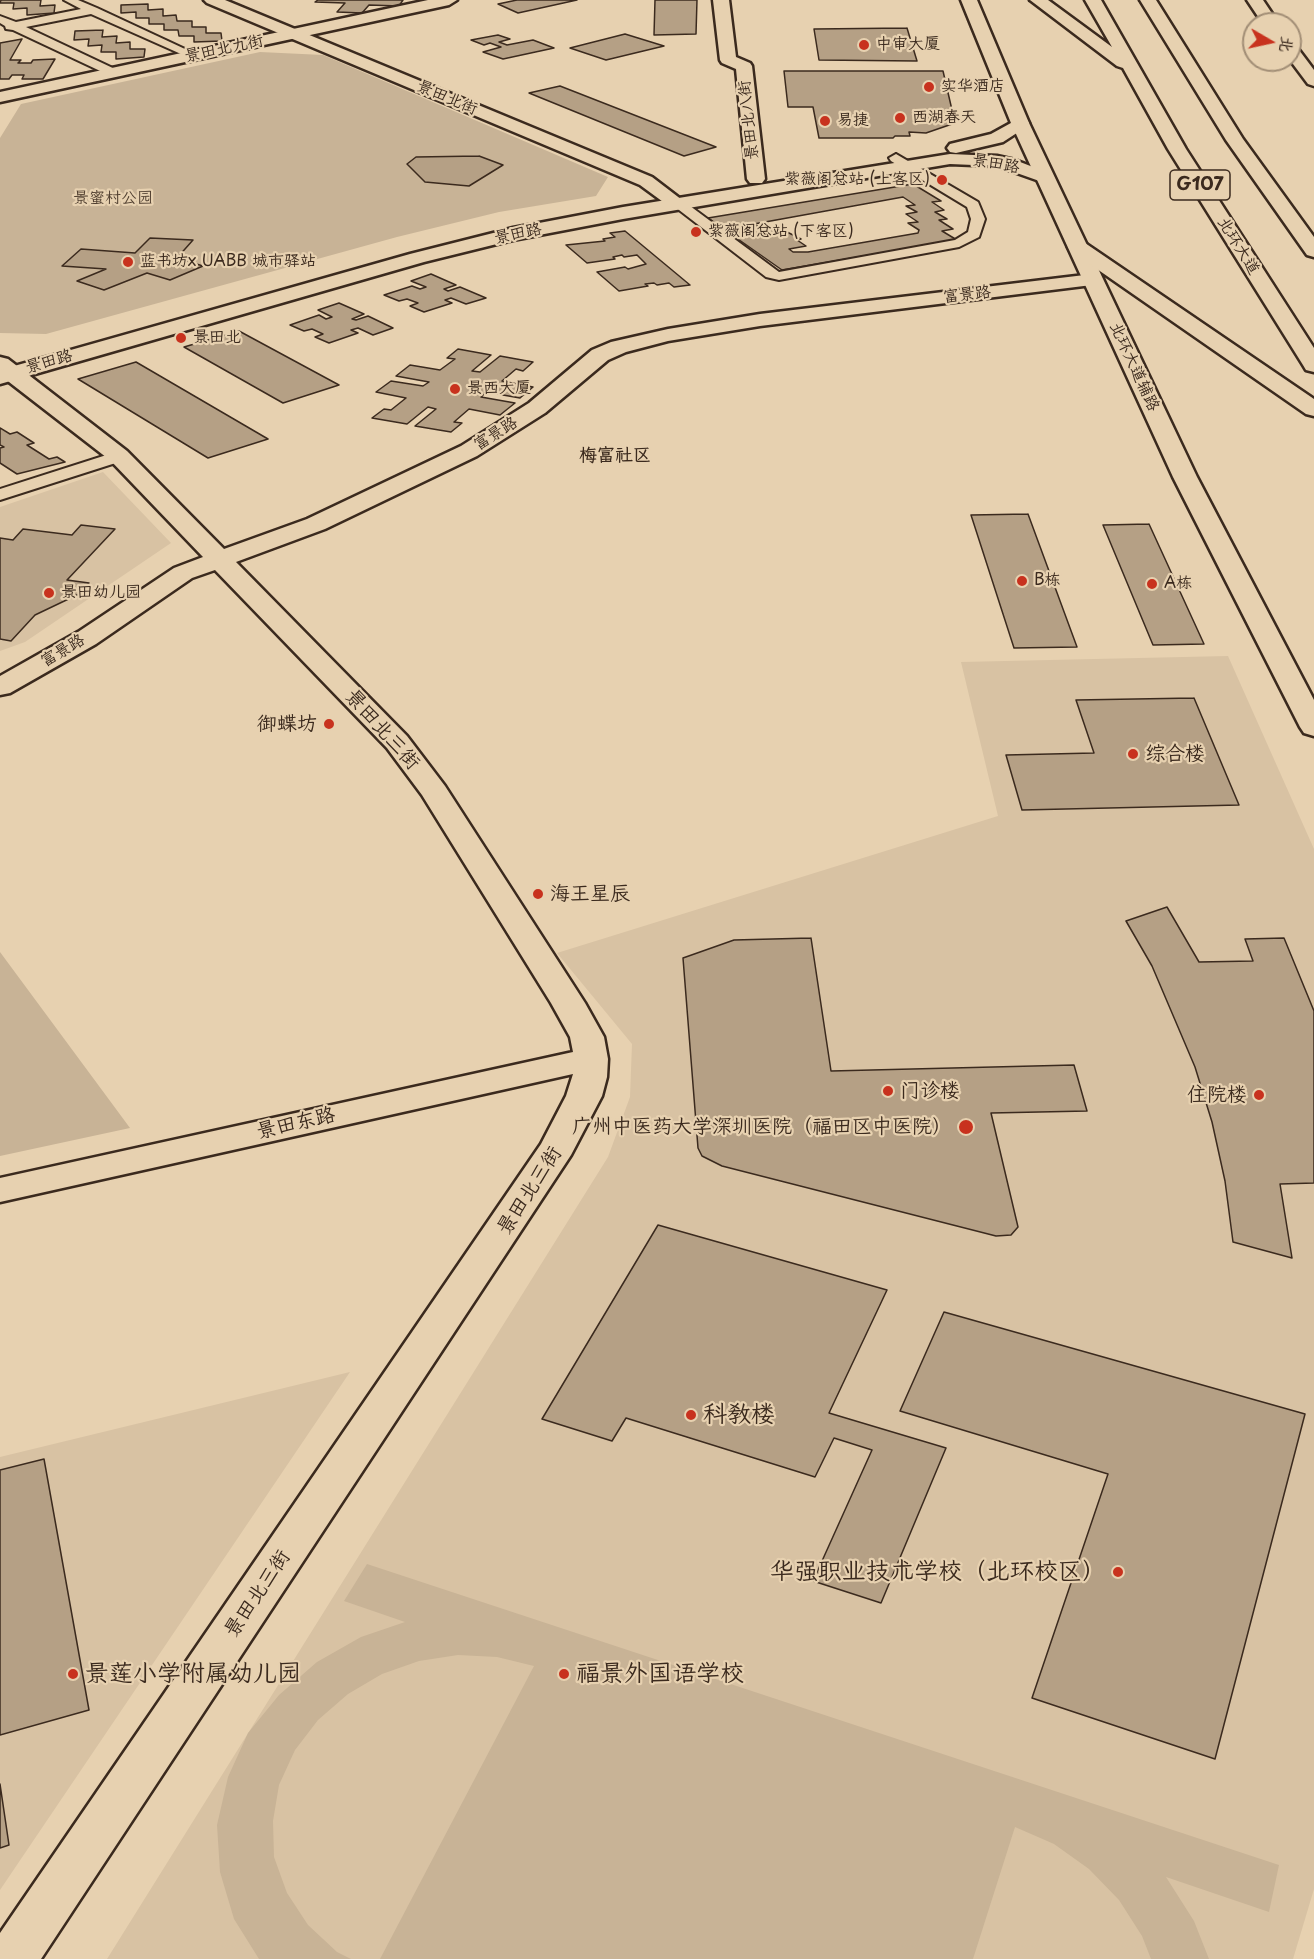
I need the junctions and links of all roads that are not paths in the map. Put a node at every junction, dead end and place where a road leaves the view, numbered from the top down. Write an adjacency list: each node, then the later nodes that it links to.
1 (69, 0): 9 (lane)
2 (212, 0): 13 (main road, 景田北街)
3 (449, 0): 13 (main road, 景田北九街)
4 (721, 0): 23 (main road, 景田北八街)
5 (969, 0): 20 (main road, 北环大道辅路)
6 (1038, 0): 16 (main road)
7 (1093, 0): 16 (main road, 北环大道 / G107)
8 (1148, 0): 26 (main road, G107)
9 (93, 10): 11 (lane); 14 (lane)
10 (0, 19): 11 (lane)
11 (15, 26): 12 (lane); 17 (lane)
12 (0, 28)
13 (293, 34): 14 (main road, 景田北九街); 24 (main road, 景田北街)
14 (194, 56): 17 (main road, 景田北九街)
15 (1302, 65): 18 (main road)
16 (1131, 68): 28 (main road, 北环大道 / G107)
17 (113, 73): 19 (main road, 景田北九街)
18 (1314, 81)
19 (0, 97)
20 (1020, 123): 21 (main road, 景田路); 22 (main road, 北环大道辅路)
21 (902, 161): 22 (main road, 景田路); 23 (main road, 景田路); 24 (main road, 景田路); 24 (lane)
22 (1045, 178): 25 (main road, 北环大道辅路)
23 (756, 179): 24 (main road, 景田路)
24 (672, 198): 29 (main road, 景田路)
25 (1078, 247): 27 (main road, 北环大道辅路); 30 (main road)
26 (1314, 251)
27 (1093, 280): 33 (main road, 富景路); 35 (main road, 北环大道辅路)
28 (1314, 365)
29 (3, 369): 31 (main road, 景田北三街)
30 (1314, 409)
31 (119, 456): 32 (lane); 33 (main road, 景田北三街)
32 (0, 495)
33 (219, 559): 34 (main road, 富景路); 36 (main road, 景田北三街)
34 (0, 687)
35 (1314, 727)
36 (591, 1059): 37 (main road, 景田东路); 38 (main road, 景田北三街)
37 (0, 1190)
38 (12, 1959)

